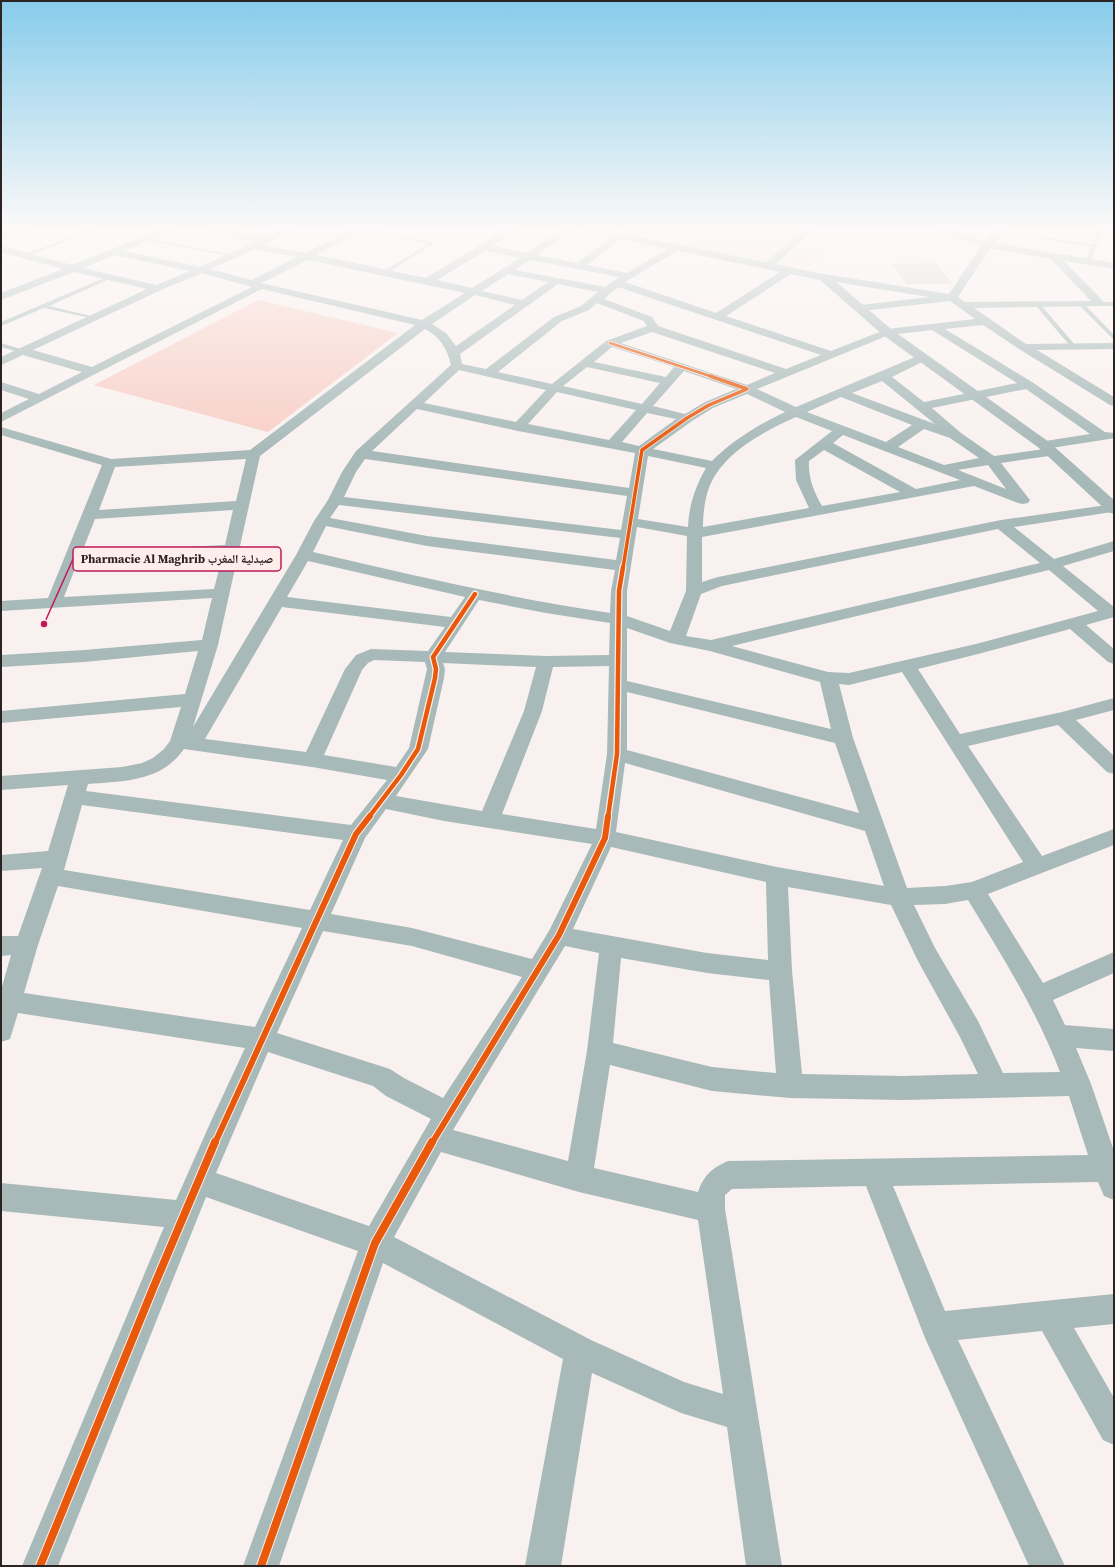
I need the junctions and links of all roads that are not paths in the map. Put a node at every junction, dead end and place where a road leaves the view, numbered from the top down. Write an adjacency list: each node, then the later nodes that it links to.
1 (51, 303): 20 (lane)
2 (125, 303): 23 (street)
3 (221, 303): 43 (street)
4 (337, 303): 26 (street)
5 (458, 303): 26 (street)
6 (521, 303): 14 (street)
7 (593, 303): 44 (street)
8 (606, 303): 27 (street)
9 (676, 303): 22 (street)
10 (739, 303): 22 (street)
11 (855, 303): 21 (main road)
12 (905, 303): 21 (street)
13 (960, 303): 18 (street)
14 (525, 304): 37 (street)
15 (1081, 304): 16 (street); 19 (street); 30 (lane)
16 (1100, 304): 17 (lane)
17 (1114, 304)
18 (963, 305): 19 (street); 24 (street)
19 (1038, 305): 35 (lane)
20 (44, 306): 23 (lane); 25 (lane)
21 (861, 308): 29 (main road)
22 (717, 317): 38 (street)
23 (93, 318): 36 (street)
24 (985, 321): 28 (street); 34 (street)
25 (1, 324)
26 (424, 324): 37 (street); 73 (street)
27 (652, 328): 31 (street); 46 (street)
28 (936, 328): 29 (street); 48 (street)
29 (887, 332): 38 (street); 39 (main road)
30 (1114, 338)
31 (610, 343): 41 (street); 45 (street)
32 (1, 345): 36 (lane)
33 (1114, 346): 35 (street)
34 (1023, 347): 35 (street); 55 (street)
35 (1074, 347)
36 (22, 351): 40 (street); 43 (street)
37 (455, 352): 42 (street)
38 (833, 355): 46 (street)
39 (922, 358): 47 (street); 53 (main road)
40 (1, 361)
41 (584, 363): 45 (street); 50 (street)
42 (457, 366): 44 (street); 56 (street)
43 (92, 371): 54 (street)
44 (490, 372): 50 (street)
45 (675, 373): 51 (street); 58 (street)
46 (786, 373): 51 (street)
47 (884, 376): 52 (street); 57 (street)
48 (1028, 385): 53 (street); 67 (street)
49 (1, 386): 54 (street)
50 (555, 387): 58 (street); 63 (street)
51 (747, 389): 59 (street); 61 (street)
52 (841, 393): 59 (street); 62 (street)
53 (974, 395): 57 (street); 71 (main road)
54 (39, 398): 60 (street)
55 (1111, 398)
56 (415, 405): 63 (street); 74 (street)
57 (922, 406): 66 (street)
58 (645, 408): 61 (street); 68 (street)
59 (795, 412): 65 (street); 77 (street)
60 (1, 418)
61 (687, 418): 72 (street)
62 (922, 424): 66 (street); 70 (street)
63 (518, 427): 68 (street)
64 (1, 430): 76 (street)
65 (842, 430): 69 (street); 70 (street)
66 (956, 436): 75 (street)
67 (1110, 436): 71 (street)
68 (613, 444): 72 (street)
69 (824, 444): 81 (street); 87 (street)
70 (887, 448): 78 (street)
71 (1048, 449): 75 (street); 82 (main road)
72 (642, 450): 77 (street); 80 (street)
73 (254, 454): 76 (street); 86 (street)
74 (361, 454): 80 (street); 83 (street)
75 (991, 460): 78 (street); 84 (street)
76 (110, 463): 88 (street)
77 (713, 465): 93 (street)
78 (942, 469): 79 (street)
79 (973, 482): 81 (street); 84 (street)
80 (635, 493): 92 (street)
81 (914, 494): 87 (street)
82 (1097, 494): 85 (street)
83 (335, 500): 90 (street); 92 (street)
84 (1022, 500): 89 (street)
85 (1113, 504): 89 (street)
86 (242, 505): 88 (street); 95 (street)
87 (818, 511): 93 (street)
88 (90, 515): 97 (street)
89 (1042, 517): 91 (street)
90 (321, 521): 96 (street); 99 (street)
91 (1000, 524): 98 (street); 100 (street)
92 (630, 529): 93 (street); 99 (street)
93 (695, 533): 100 (street)
94 (1114, 546): 98 (street)
95 (232, 549): 97 (street); 101 (street)
96 (304, 555): 102 (street); 103 (street)
97 (73, 557): 104 (street)
98 (1051, 565): 106 (street); 112 (street)
99 (622, 566): 107 (street)
100 (694, 591): 110 (street)
101 (221, 594): 104 (street); 111 (street)
102 (474, 594): 107 (street); 108 (street)
103 (276, 601): 108 (street); 127 (street)
104 (54, 603): 105 (street)
105 (3, 610)
106 (1113, 612): 109 (street)
107 (619, 619): 110 (street); 115 (street)
108 (454, 623): 113 (street)
109 (1073, 623): 114 (street); 118 (street)
110 (676, 639): 112 (street)
111 (209, 645): 116 (street); 121 (street)
112 (712, 646): 119 (street)
113 (433, 656): 117 (street); 129 (street); 131 (street)
114 (1114, 658)
115 (618, 660): 117 (street); 120 (street)
116 (1, 662)
117 (546, 662): 135 (street)
118 (908, 666): 119 (street); 126 (street)
119 (828, 678): 125 (street)
120 (618, 684): 125 (street); 128 (street)
121 (191, 700): 123 (street); 127 (street)
122 (1114, 704): 124 (street)
123 (1, 717)
124 (1062, 718): 126 (street); 130 (street)
125 (843, 738): 136 (street)
126 (956, 742): 142 (street)
127 (186, 743): 129 (street); 133 (street)
128 (617, 754): 136 (street); 139 (street)
129 (312, 760): 131 (street)
130 (1114, 767)
131 (401, 775): 134 (street)
132 (1, 783): 133 (street)
133 (78, 787): 137 (street); 141 (street)
134 (383, 801): 135 (street); 137 (street)
135 (489, 820): 139 (street)
136 (874, 824): 145 (street)
137 (356, 834): 146 (street)
138 (1114, 837): 142 (street)
139 (605, 838): 143 (street); 147 (street)
140 (1, 863): 141 (street)
141 (53, 867): 146 (street); 148 (street)
142 (1038, 867): 144 (street)
143 (777, 876): 145 (street); 153 (street)
144 (974, 890): 145 (street); 154 (street)
145 (899, 897): 161 (street)
146 (317, 920): 152 (street); 158 (street)
147 (559, 935): 150 (street); 152 (street)
148 (26, 945): 149 (street); 155 (street)
149 (1, 946)
150 (611, 946): 153 (street); 160 (street)
151 (1114, 962): 154 (street)
152 (538, 971): 164 (street)
153 (780, 971): 163 (street)
154 (1038, 996): 157 (street)
155 (10, 1001): 156 (street); 158 (street)
156 (1, 1030)
157 (1058, 1035): 159 (street); 162 (street)
158 (262, 1038): 164 (street); 169 (street)
159 (1114, 1040)
160 (600, 1051): 163 (street); 168 (street)
161 (996, 1084): 162 (street); 163 (street)
162 (1078, 1084): 167 (street)
163 (790, 1086)
164 (448, 1114): 165 (street)
165 (436, 1138): 168 (street); 173 (street)
166 (874, 1172): 167 (street); 171 (street); 176 (street)
167 (1112, 1174)
168 (579, 1178): 171 (street)
169 (199, 1181): 172 (street); 173 (street)
170 (1, 1197): 172 (street)
171 (711, 1209): 178 (street)
172 (184, 1215): 180 (street)
173 (375, 1243): 177 (street); 181 (street)
174 (1114, 1309): 175 (street)
175 (1049, 1315): 176 (street); 179 (street)
176 (936, 1327): 184 (street)
177 (580, 1351): 178 (street); 182 (street)
178 (742, 1416): 183 (street)
179 (1114, 1429)
180 (40, 1566)
181 (261, 1566)
182 (543, 1566)
183 (764, 1566)
184 (1047, 1566)

